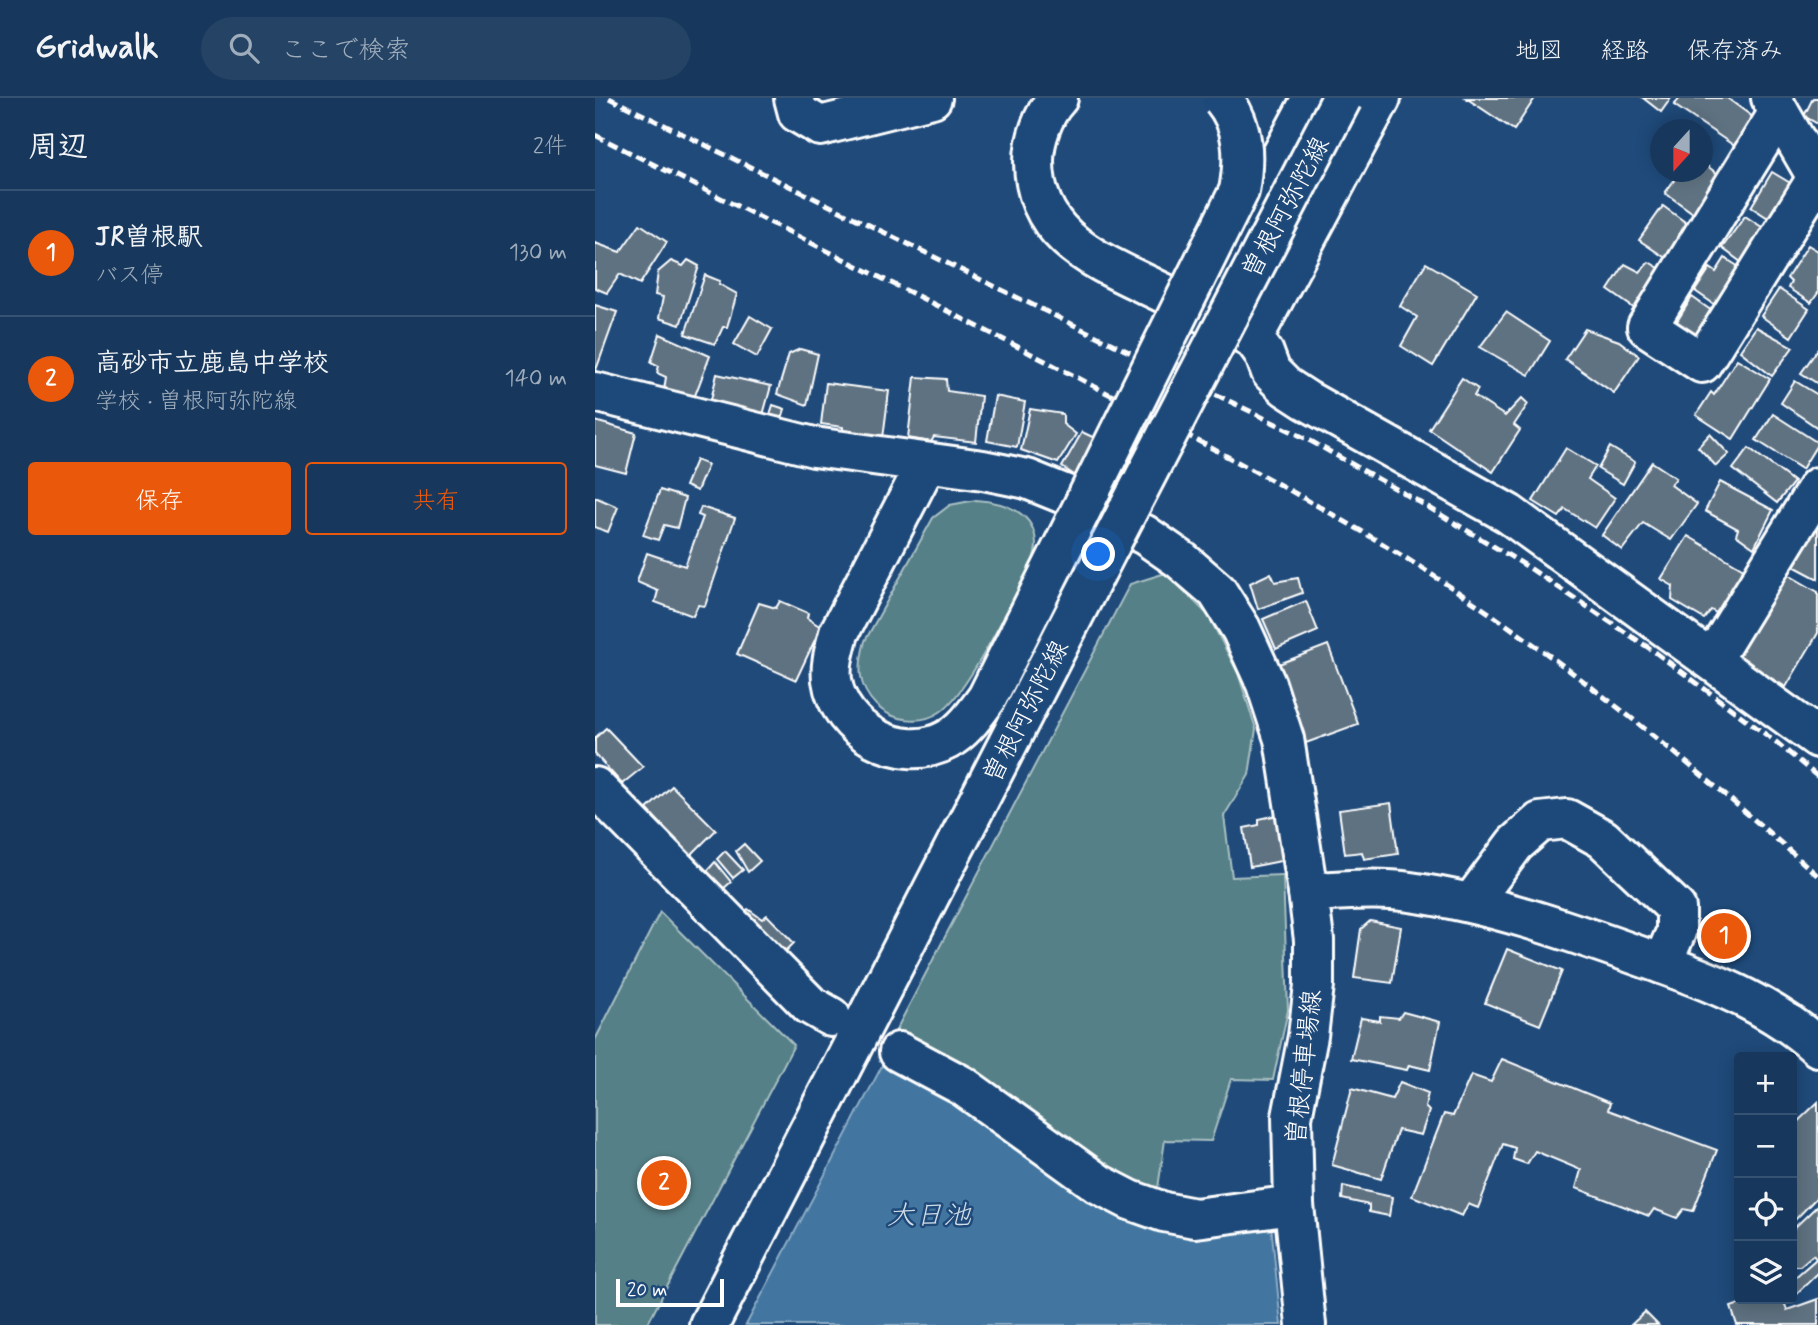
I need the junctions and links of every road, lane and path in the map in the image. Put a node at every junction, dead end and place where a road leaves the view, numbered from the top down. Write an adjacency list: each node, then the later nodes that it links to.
1 (794, 98): 2 (street)
2 (932, 98)
3 (1058, 98): 10 (street)
4 (1222, 98): 13 (street, bridge)
5 (1312, 98): 10 (street)
6 (1342, 98): 25 (street, 曽根阿弥陀線, bridge)
7 (1381, 98): 11 (street)
8 (1775, 105): 9 (street); 9 (street)
9 (1817, 179)
10 (1199, 311): 11 (street)
11 (1253, 338): 15 (street)
12 (595, 393): 13 (street, 曽根停車場線)
13 (926, 464): 18 (street, 曽根停車場線)
14 (1818, 487): 15 (street)
15 (1713, 660): 16 (street)
16 (1818, 738)
17 (595, 787): 21 (street)
18 (1308, 892): 19 (street); 24 (street, 曽根停車場線)
19 (1472, 902): 20 (street); 20 (street)
20 (1662, 964): 22 (street)
21 (831, 1017)
22 (1818, 1047)
23 (899, 1052): 24 (street)
24 (1294, 1205): 26 (street, 曽根停車場線)
25 (709, 1325)
26 (1306, 1325)

